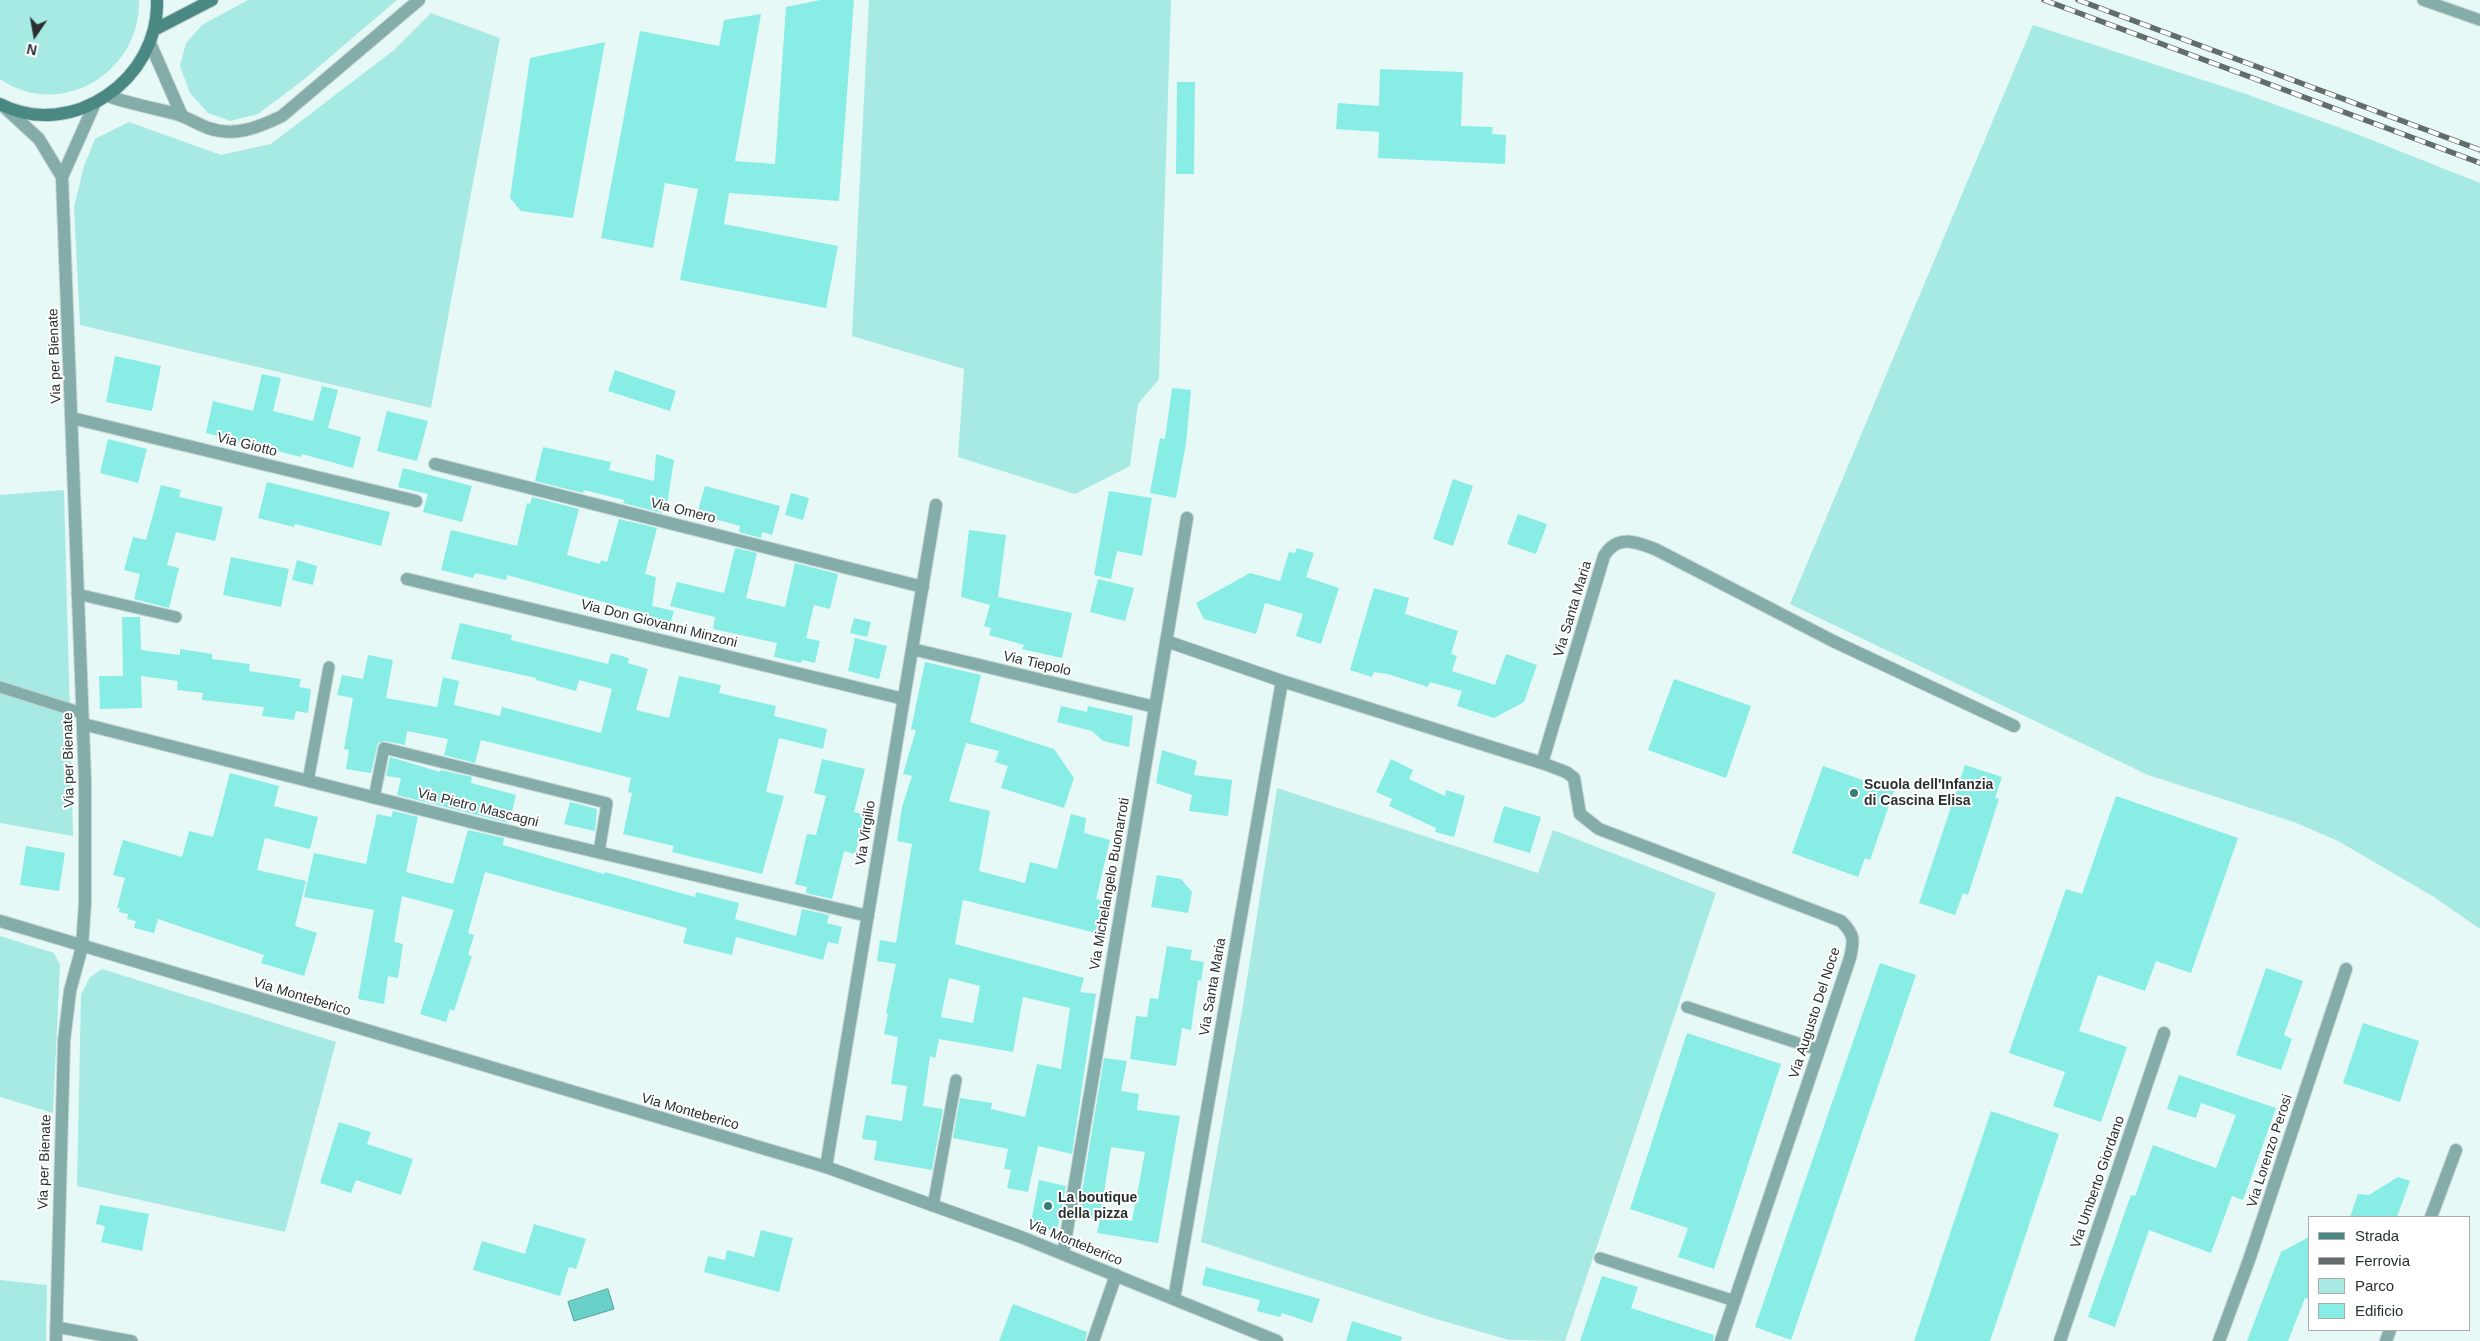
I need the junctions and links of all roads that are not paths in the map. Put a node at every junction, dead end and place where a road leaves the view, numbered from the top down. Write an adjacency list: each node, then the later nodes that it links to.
1 (157, 0): 6 (main road)
2 (212, 0): 6 (main road)
3 (419, 0): 11 (street)
4 (2423, 0): 5 (lane)
5 (2480, 20)
6 (154, 30): 7 (main road)
7 (150, 43): 8 (main road); 11 (street)
8 (108, 96): 10 (main road); 11 (street)
9 (1, 104): 10 (main road); 12 (street, Via per Bienate)
10 (94, 104): 12 (street, Via per Bienate)
11 (182, 116)
12 (62, 177): 13 (street, Via per Bienate)
13 (72, 418): 15 (street, Via Giotto); 20 (street, Via per Bienate)
14 (436, 464): 19 (street, Via Omero)
15 (416, 501)
16 (936, 504): 19 (street, Via Virgilio)
17 (1187, 518): 22 (street, Via Michelangelo Buonarroti)
18 (407, 579): 27 (street, Via Don Giovanni Minzoni)
19 (923, 587): 23 (street, Via Virgilio)
20 (77, 594): 21 (lane); 29 (street, Via per Bienate)
21 (176, 617)
22 (1166, 641): 25 (street); 28 (street, Via Michelangelo Buonarroti)
23 (912, 650): 27 (street, Via Virgilio); 28 (street, Via Tiepolo)
24 (329, 667): 32 (lane)
25 (1282, 681): 31 (street); 50 (street, Via Santa Maria)
26 (0, 688): 29 (lane)
27 (904, 699): 35 (street, Via Virgilio)
28 (1155, 708): 47 (street, Via Michelangelo Buonarroti)
29 (83, 719): 32 (street, Via Pietro Mascagni); 37 (street, Via per Bienate)
30 (2014, 726): 31 (street, Via Santa Maria)
31 (1542, 763): 41 (street, Via Augusto Del Noce)
32 (308, 781): 33 (street, Via Pietro Mascagni)
33 (374, 798): 34 (street, Via Pietro Mascagni); 34 (lane)
34 (599, 852): 35 (street, Via Pietro Mascagni)
35 (868, 916): 44 (street, Via Virgilio)
36 (0, 922): 37 (street, Via Monteberico)
37 (82, 947): 44 (street, Via Monteberico); 52 (street, Via per Bienate)
38 (2346, 969): 59 (street, Via Lorenzo Perosi)
39 (1687, 1007): 41 (lane)
40 (2164, 1033): 58 (street, Via Umberto Giordano)
41 (1819, 1050): 51 (street, Via Augusto Del Noce)
42 (956, 1080): 45 (lane)
43 (2456, 1150): 46 (street)
44 (826, 1167): 45 (street, Via Monteberico)
45 (933, 1206): 47 (street, Via Monteberico)
46 (2431, 1216)
47 (1063, 1254): 49 (street, Via Monteberico)
48 (1600, 1258): 51 (lane)
49 (1116, 1276): 50 (street, Via Monteberico); 55 (street)
50 (1174, 1299): 56 (street, Via Monteberico)
51 (1734, 1301): 57 (street, Via Augusto Del Noce)
52 (56, 1327): 53 (street, Via per Bienate); 54 (lane)
53 (56, 1341)
54 (132, 1341)
55 (1093, 1341)
56 (1277, 1341)
57 (1721, 1341)
58 (2060, 1341)
59 (2219, 1341)

